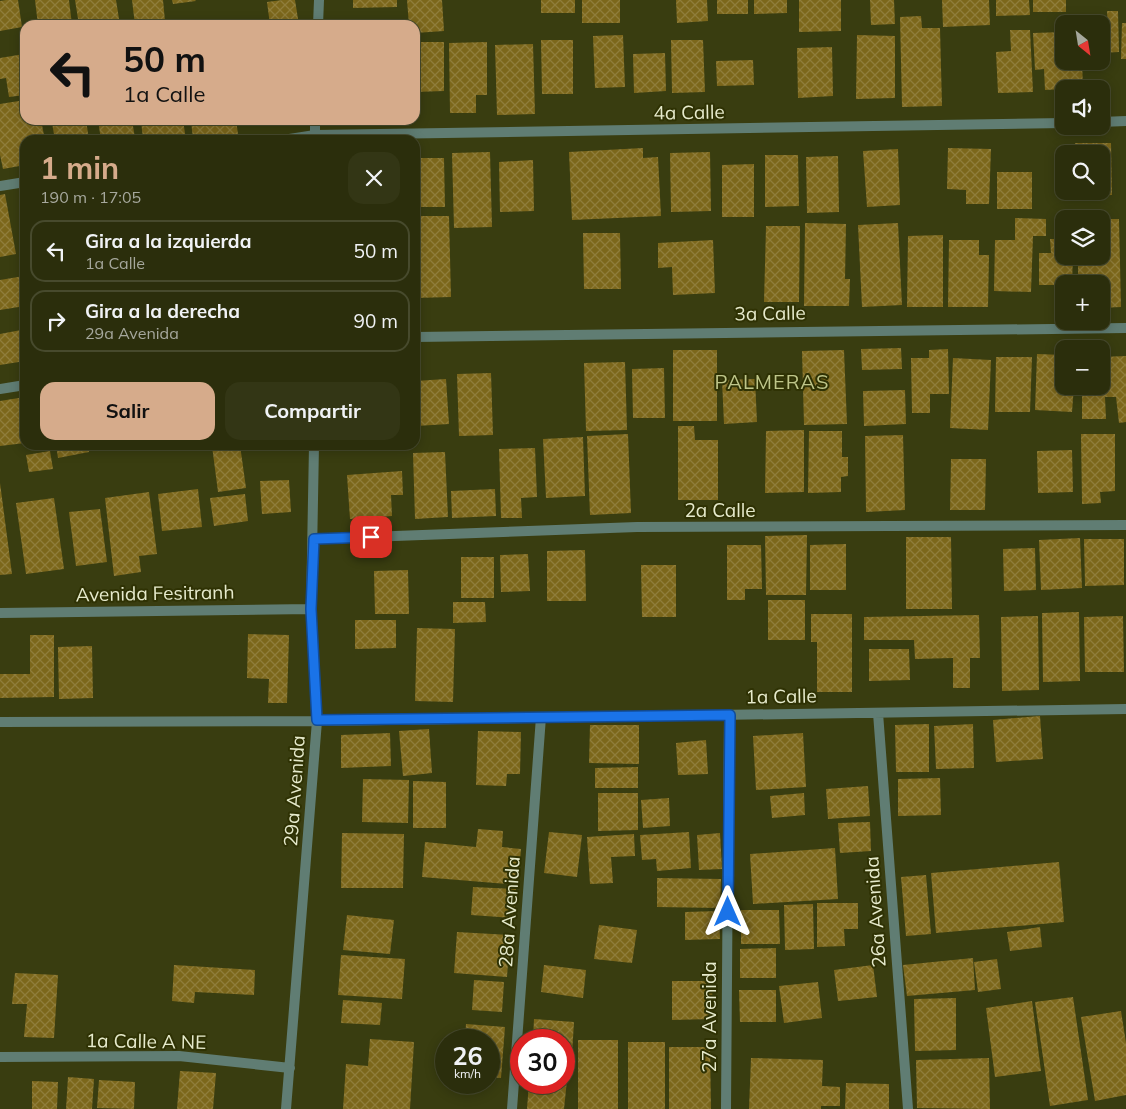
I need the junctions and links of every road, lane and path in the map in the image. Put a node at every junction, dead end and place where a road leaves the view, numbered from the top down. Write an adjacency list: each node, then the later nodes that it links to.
1 (319, 0): 2 (street)
2 (318, 20)
3 (1126, 121): 5 (street)
4 (1055, 122): 6 (street, 4a Calle)
5 (1110, 122)
6 (415, 135)
7 (20, 183): 8 (street)
8 (0, 186)
9 (1126, 328): 10 (street, 3a Calle)
10 (420, 337)
11 (20, 386): 12 (street)
12 (0, 389)
13 (314, 450): 15 (street, 29a Avenida)
14 (1126, 525): 15 (street, 2a Calle)
15 (314, 539): 16 (street, 29a Avenida)
16 (311, 609): 17 (street, Avenida Fesitranh); 22 (street, 29a Avenida)
17 (0, 613)
18 (1126, 709): 19 (street, 1a Calle)
19 (878, 713): 20 (street, 1a Calle); 29 (street, 26a Avenida)
20 (730, 715): 21 (street, 1a Calle); 28 (street, 27a Avenida)
21 (541, 717): 22 (street, 1a Calle); 27 (street, 28a Avenida)
22 (317, 720): 23 (street, 1a Calle); 25 (street, 29a Avenida)
23 (0, 722)
24 (0, 1057): 25 (street, 1a Calle A NE)
25 (290, 1068): 26 (street, 29a Avenida)
26 (286, 1109)
27 (512, 1109)
28 (726, 1109)
29 (908, 1109)

